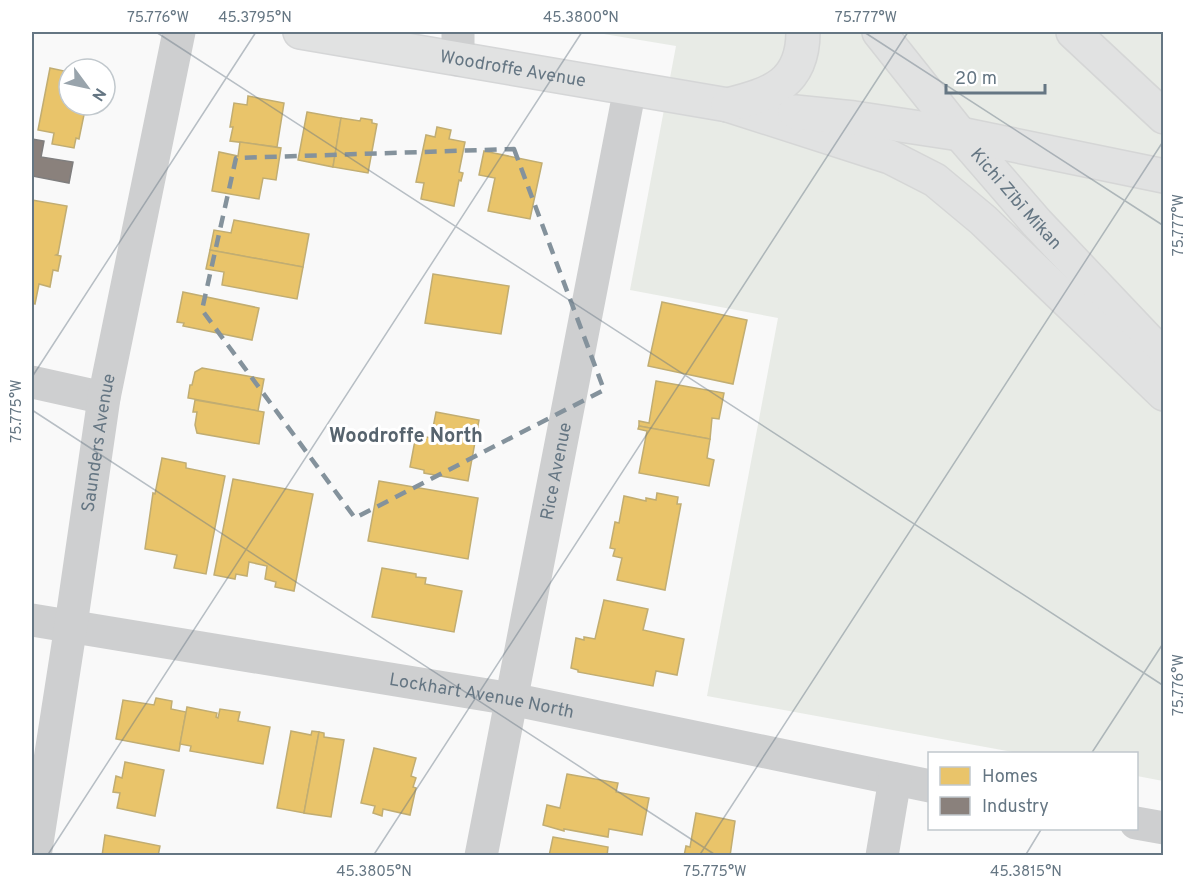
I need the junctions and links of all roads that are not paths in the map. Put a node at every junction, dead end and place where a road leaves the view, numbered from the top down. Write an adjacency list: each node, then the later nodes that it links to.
1 (179, 32): 15 (street, Saunders Avenue)
2 (300, 32): 6 (main road, Woodroffe Avenue)
3 (802, 32): 8 (main road)
4 (879, 32): 10 (main road, Kichi Zībī Mīkan)
5 (1073, 32): 9 (main road)
6 (458, 46): 7 (main road, Woodroffe Avenue)
7 (630, 88): 8 (main road, Woodroffe Avenue); 18 (street, Rice Avenue)
8 (728, 105): 10 (main road); 14 (main road)
9 (1164, 117)
10 (960, 134): 11 (main road); 12 (main road, Kichi Zībī Mīkan)
11 (1164, 176)
12 (1164, 357)
13 (32, 382): 15 (street)
14 (1164, 394)
15 (104, 398): 17 (street, Saunders Avenue)
16 (32, 620): 17 (street, Lockhart Avenue North)
17 (71, 625): 18 (street, Lockhart Avenue North); 23 (street, Saunders Avenue)
18 (511, 699): 19 (street, Lockhart Avenue North); 24 (street, Rice Avenue)
19 (895, 780): 20 (street, Lockhart Avenue North); 25 (street)
20 (928, 786)
21 (1138, 824): 22 (street)
22 (1164, 828)
23 (35, 855)
24 (481, 855)
25 (882, 855)

